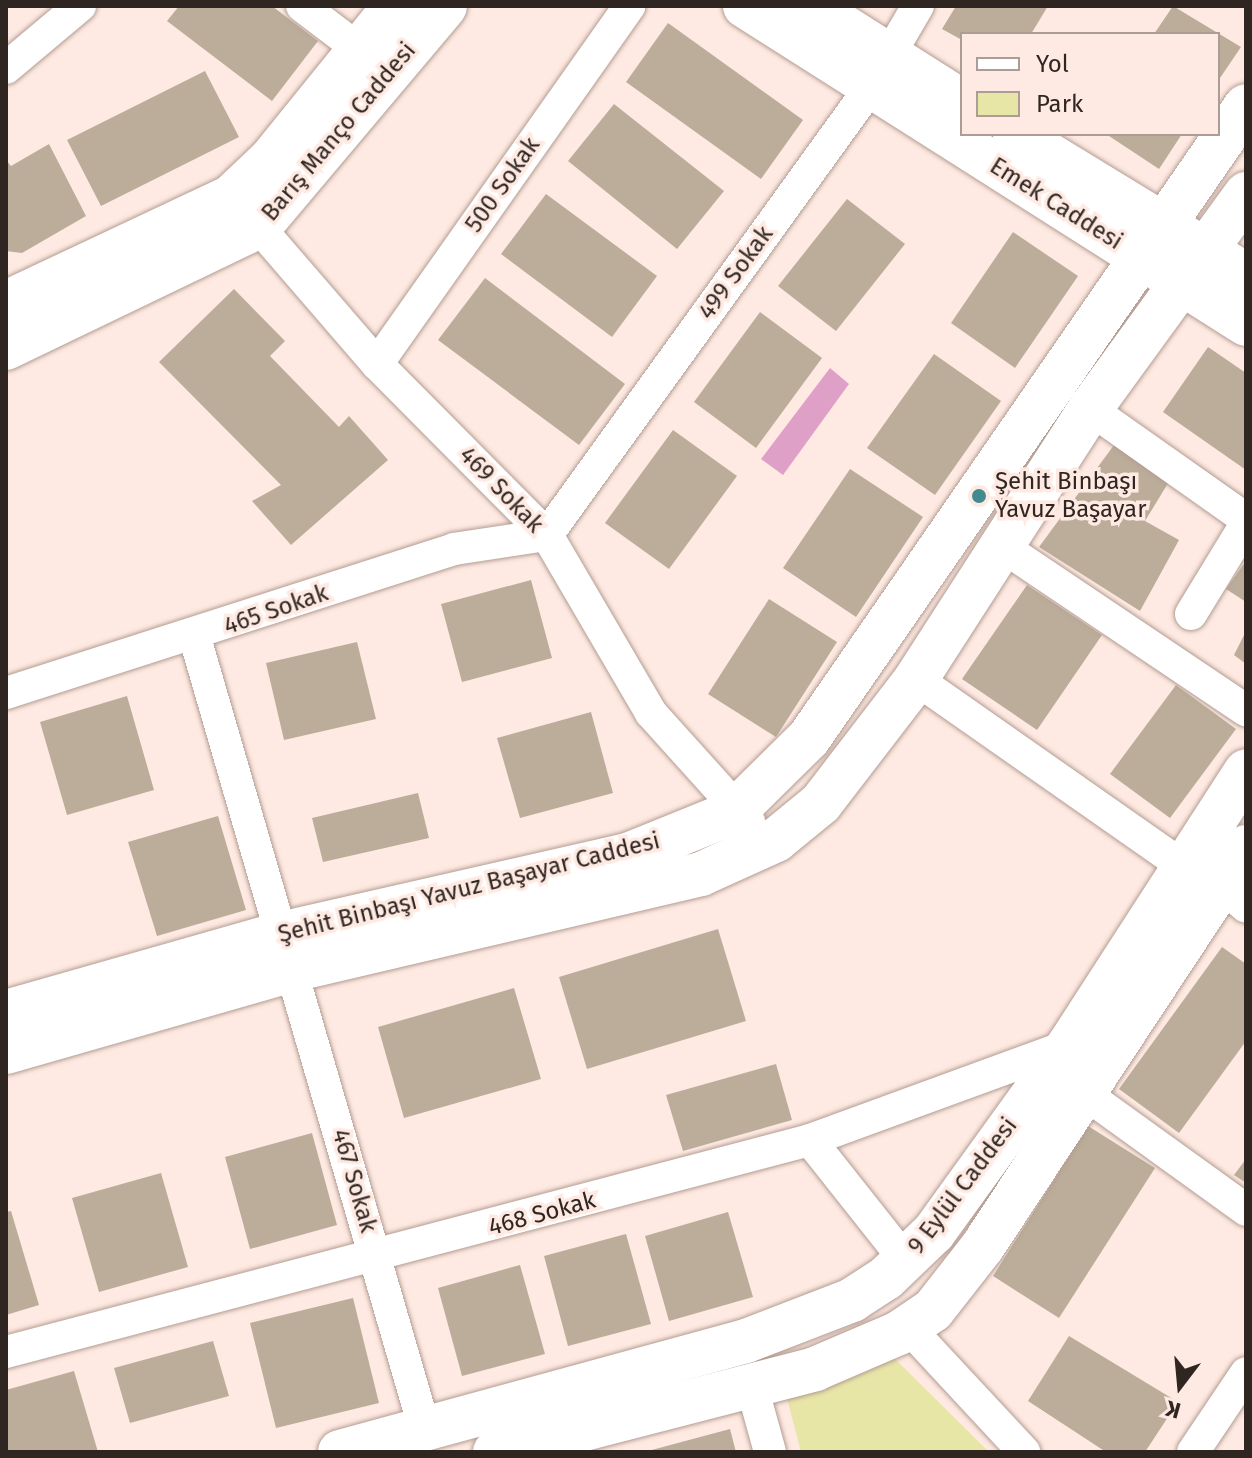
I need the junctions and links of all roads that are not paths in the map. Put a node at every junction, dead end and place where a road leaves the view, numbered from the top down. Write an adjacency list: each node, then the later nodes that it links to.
1 (80, 6): 10 (street)
2 (302, 6): 9 (street)
3 (395, 6): 9 (street, Barış Manço Caddesi)
4 (445, 6): 18 (street, Barış Manço Caddesi)
5 (630, 6): 25 (street, 500 Sokak)
6 (745, 6): 11 (street, Emek Caddesi)
7 (811, 6): 11 (street, Emek Caddesi)
8 (918, 6): 11 (street, 499 Sokak)
9 (360, 50): 18 (street, Barış Manço Caddesi)
10 (6, 68)
11 (878, 72): 12 (street, Emek Caddesi); 14 (street, Emek Caddesi); 28 (street, 499 Sokak)
12 (960, 101)
13 (1246, 106): 19 (street, Şehit Binbaşı Yavuz Başayar Caddesi)
14 (960, 122)
15 (983, 136): 19 (street, Emek Caddesi)
16 (1018, 136): 19 (street, Emek Caddesi)
17 (1246, 194): 20 (street, Şehit Binbaşı Yavuz Başayar Caddesi)
18 (246, 212): 22 (street, Barış Manço Caddesi); 24 (street, Barış Manço Caddesi); 25 (street, 469 Sokak)
19 (1154, 241): 20 (street, Emek Caddesi); 36 (street, Şehit Binbaşı Yavuz Başayar Caddesi)
20 (1196, 267): 21 (street, Emek Caddesi); 23 (street, Emek Caddesi); 26 (street, Şehit Binbaşı Yavuz Başayar Caddesi)
21 (1246, 275)
22 (6, 303)
23 (1246, 324)
24 (6, 348)
25 (377, 364): 28 (street, 469 Sokak)
26 (1090, 409): 27 (street); 29 (street, Şehit Binbaşı Yavuz Başayar Caddesi)
27 (1246, 521): 30 (street)
28 (547, 535): 31 (street, 465 Sokak); 36 (street, 469 Sokak)
29 (1006, 549): 32 (street, Şehit Binbaşı Yavuz Başayar Caddesi); 34 (street)
30 (1191, 614)
31 (195, 638): 33 (street, 465 Sokak); 40 (street, 467 Sokak)
32 (916, 679): 37 (street, Şehit Binbaşı Yavuz Başayar Caddesi); 39 (street)
33 (6, 693)
34 (1246, 710)
35 (1246, 771): 39 (street, 9 Eylül Caddesi)
36 (734, 812): 37 (street, 469 Sokak); 40 (street, Şehit Binbaşı Yavuz Başayar Caddesi)
37 (776, 840): 40 (street, Şehit Binbaşı Yavuz Başayar Caddesi)
38 (1246, 847): 39 (street, 9 Eylül Caddesi)
39 (1217, 886): 42 (street, 9 Eylül Caddesi); 44 (street, 9 Eylül Caddesi)
40 (286, 952): 41 (street, Şehit Binbaşı Yavuz Başayar Caddesi); 43 (street, Şehit Binbaşı Yavuz Başayar Caddesi); 47 (street, 467 Sokak)
41 (6, 1012)
42 (1069, 1045): 45 (street, 468 Sokak); 48 (street, 9 Eylül Caddesi)
43 (6, 1052)
44 (1084, 1093): 46 (street); 49 (street, 9 Eylül Caddesi)
45 (810, 1140): 47 (street, 468 Sokak); 48 (street)
46 (1246, 1210)
47 (377, 1260): 50 (street, 468 Sokak); 53 (street, 467 Sokak)
48 (906, 1261): 53 (street, 9 Eylül Caddesi)
49 (908, 1327): 52 (street, 9 Eylül Caddesi); 57 (street)
50 (6, 1352)
51 (1246, 1373): 58 (street)
52 (752, 1387): 55 (street, 9 Eylül Caddesi); 56 (street)
53 (425, 1430): 54 (street, 9 Eylül Caddesi)
54 (340, 1452)
55 (495, 1452)
56 (770, 1452)
57 (1024, 1452)
58 (1193, 1452)

